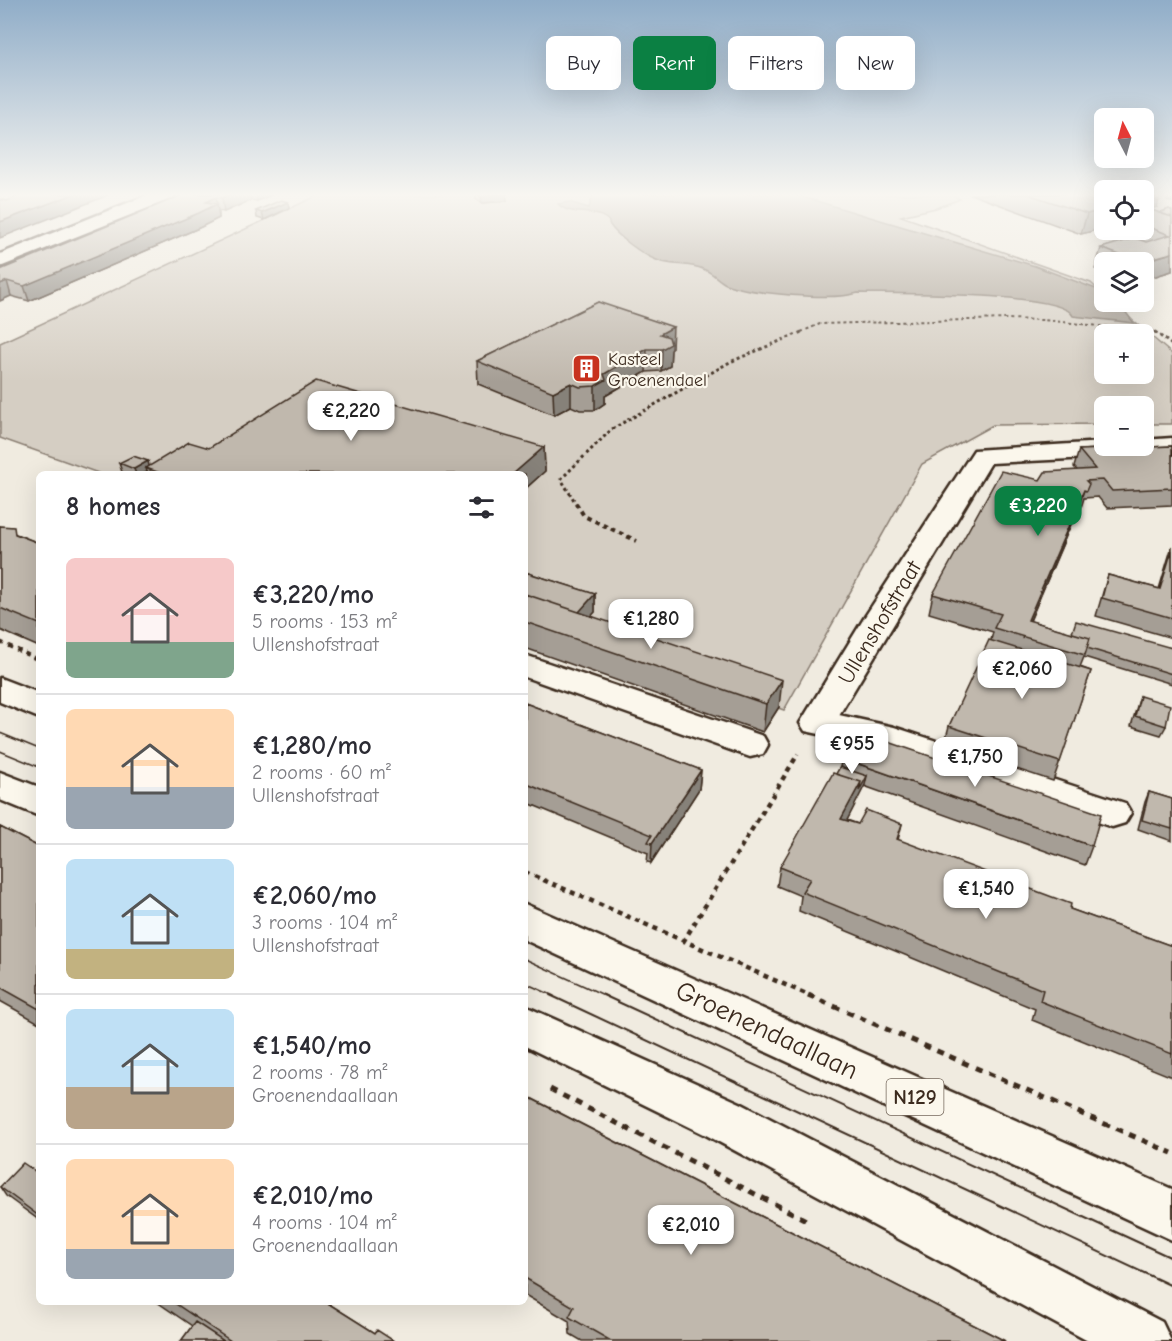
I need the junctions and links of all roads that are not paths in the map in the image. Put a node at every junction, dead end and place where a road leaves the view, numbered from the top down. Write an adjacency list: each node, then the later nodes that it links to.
1 (1172, 446): 8 (street, Ullenshofstraat)
2 (528, 666): 5 (street)
3 (0, 689): 4 (street)
4 (36, 706)
5 (750, 746)
6 (0, 785): 7 (street)
7 (36, 801)
8 (1112, 813)
9 (528, 922): 11 (street, Groenendaallaan / N129)
10 (528, 1026): 12 (street)
11 (1172, 1215)
12 (1143, 1341)

